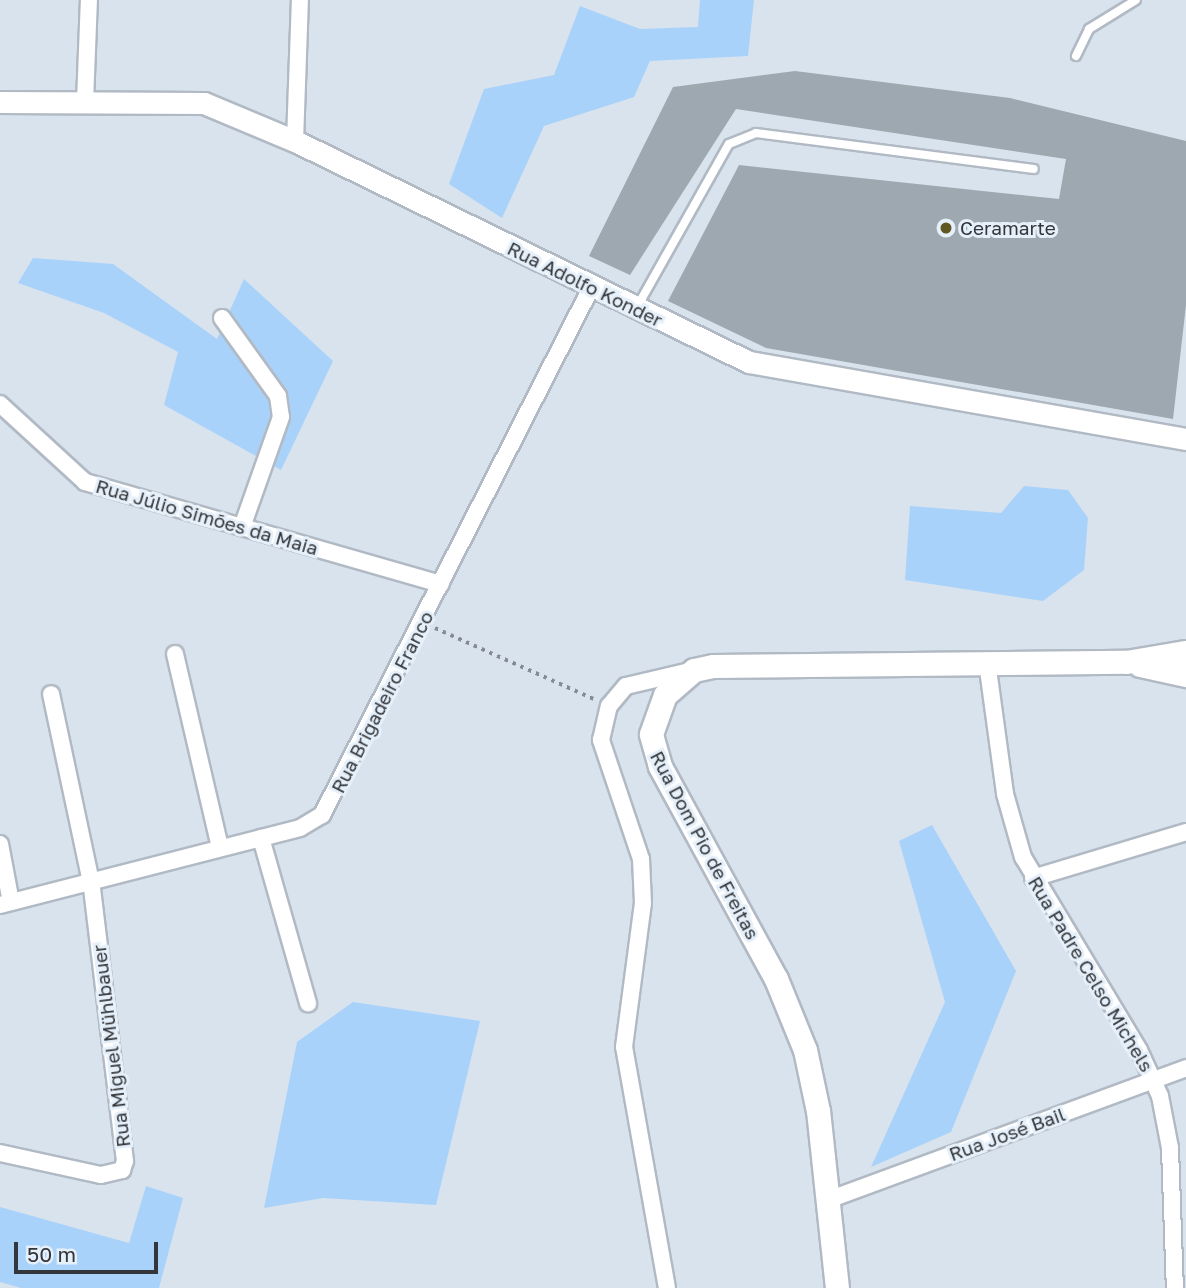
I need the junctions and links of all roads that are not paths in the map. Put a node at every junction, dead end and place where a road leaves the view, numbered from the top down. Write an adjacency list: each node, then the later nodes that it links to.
1 (89, 0): 6 (street)
2 (300, 0): 7 (street)
3 (1136, 0): 4 (lane)
4 (1076, 56)
5 (0, 102): 6 (street, Rua Adolfo Konder)
6 (85, 102): 7 (street, Rua Adolfo Konder)
7 (295, 141): 9 (street, Rua Adolfo Konder)
8 (1034, 169): 10 (lane)
9 (591, 288): 10 (street, Rua Adolfo Konder); 15 (street, Rua Brigadeiro Franco)
10 (636, 310): 13 (street, Rua Adolfo Konder)
11 (222, 318): 14 (street)
12 (0, 404): 14 (street, Rua Júlio Simões da Maia)
13 (1186, 439)
14 (242, 527): 15 (street, Rua Júlio Simões da Maia)
15 (441, 584): 24 (street, Rua Brigadeiro Franco)
16 (1186, 652): 19 (main road)
17 (175, 654): 26 (street)
18 (987, 662): 19 (main road); 20 (main road); 27 (street, Rua Padre Celso Michels)
19 (1126, 662): 21 (main road)
20 (694, 670): 34 (main road, Rua Dom Pio de Freitas); 35 (street)
21 (1186, 675)
22 (51, 694): 28 (street)
23 (1186, 832): 27 (street)
24 (261, 838): 26 (street, Rua Brigadeiro Franco); 30 (street)
25 (0, 844): 29 (street)
26 (220, 848): 28 (street, Rua Brigadeiro Franco)
27 (1032, 878): 32 (street, Rua Padre Celso Michels)
28 (90, 882): 29 (street, Rua Brigadeiro Franco); 33 (street, Rua Miguel Mühlbauer)
29 (6, 904)
30 (308, 1003)
31 (1186, 1068): 32 (street, Rua José Bail)
32 (1154, 1080): 34 (street, Rua José Bail); 37 (street, Rua Padre Celso Michels)
33 (0, 1153)
34 (828, 1200): 36 (main road, Rua Dom Pio de Freitas)
35 (667, 1288)
36 (836, 1288)
37 (1175, 1288)

